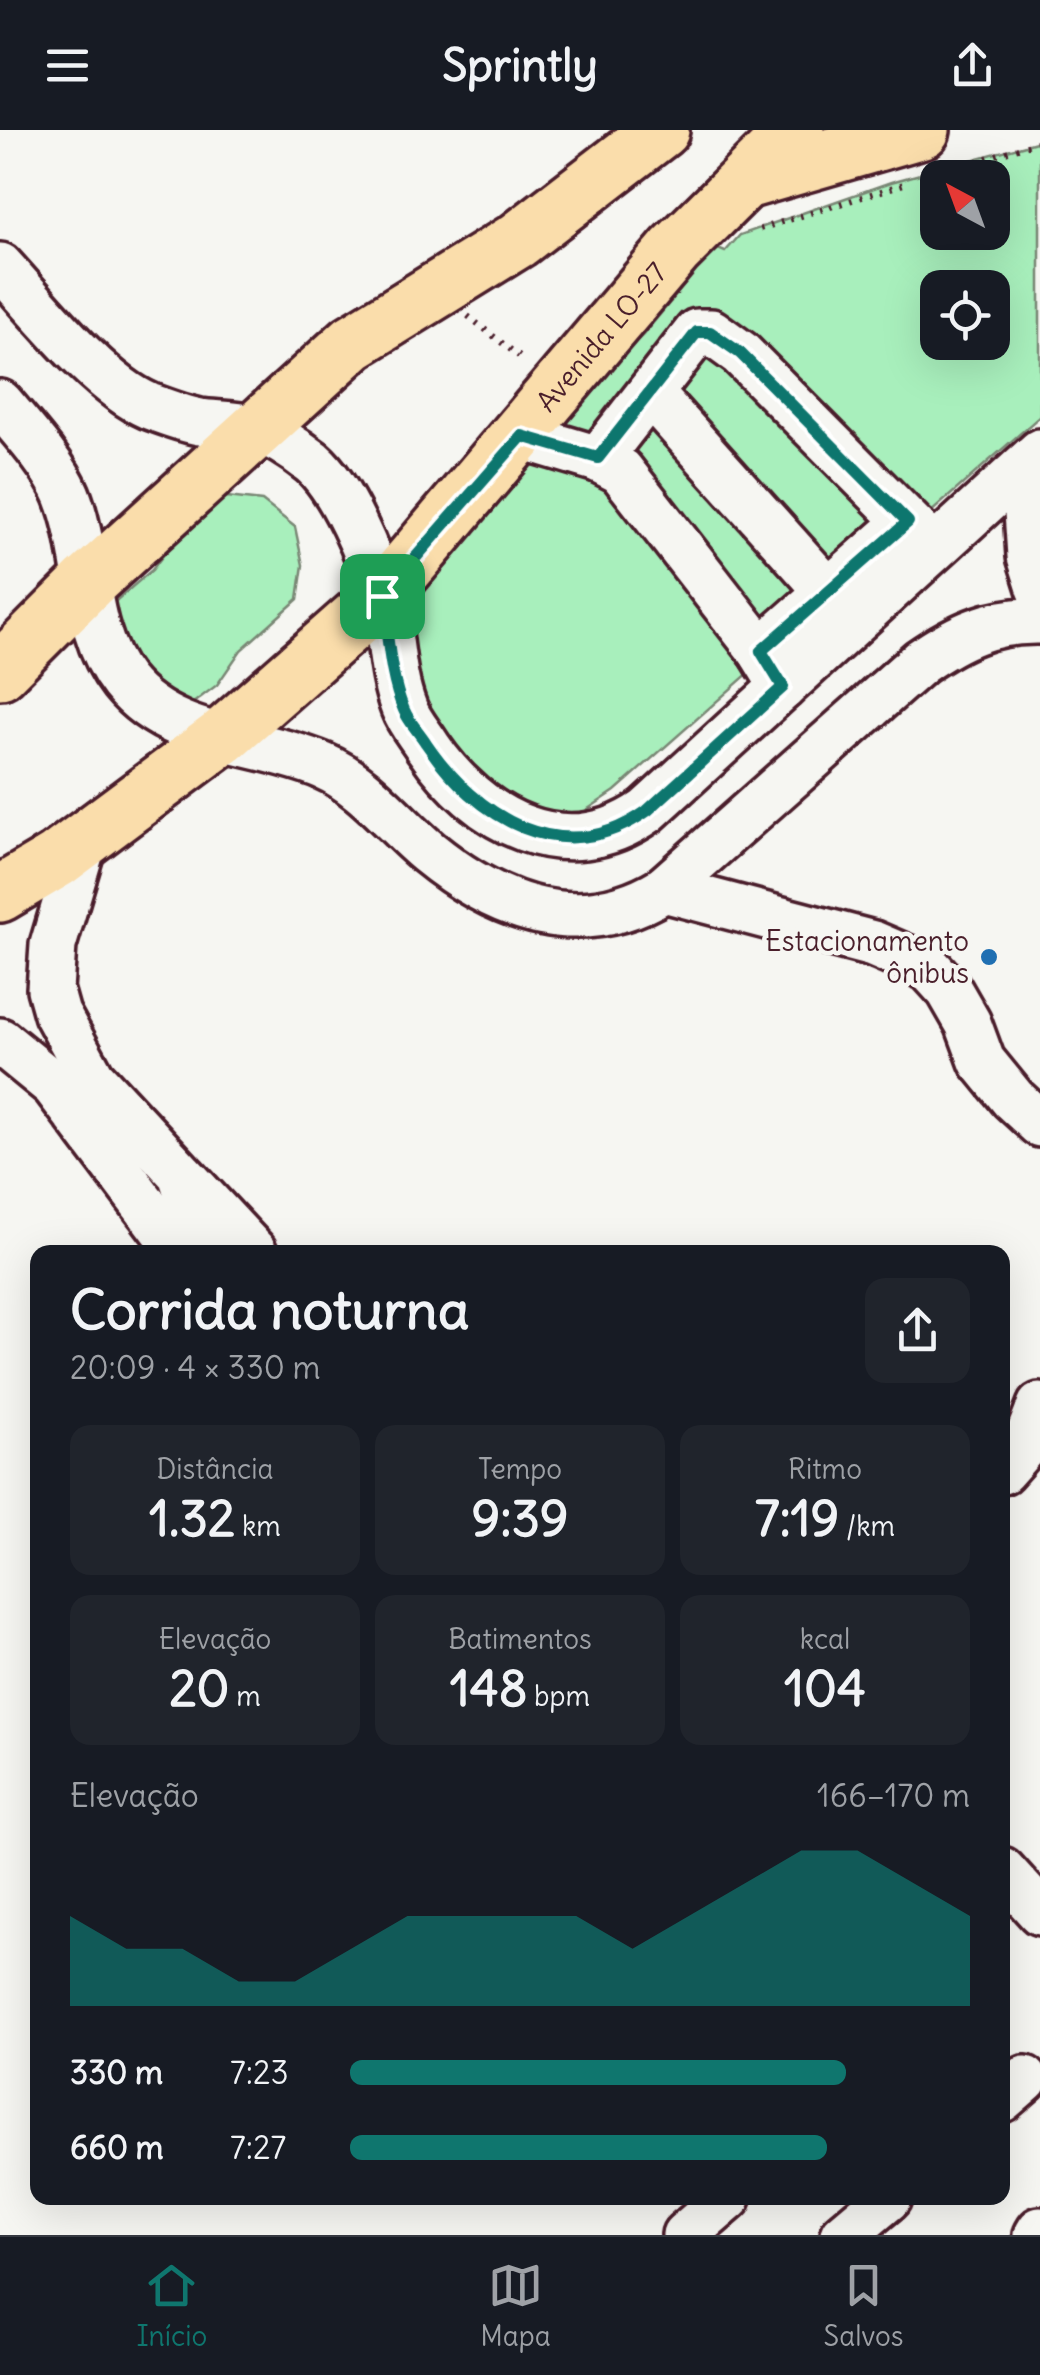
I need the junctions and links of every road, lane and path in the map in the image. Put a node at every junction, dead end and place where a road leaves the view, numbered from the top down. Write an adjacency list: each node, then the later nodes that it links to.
1 (662, 130): 8 (main road)
2 (796, 130): 4 (main road, Avenida LO-27)
3 (922, 130): 4 (main road)
4 (742, 182): 9 (main road, Avenida LO-27)
5 (0, 266): 8 (street)
6 (650, 393): 10 (street); 12 (street); 15 (street)
7 (0, 403): 13 (street)
8 (256, 428): 13 (main road); 16 (street)
9 (522, 436): 10 (street); 16 (main road, Avenida LO-27)
10 (598, 458): 18 (street)
11 (1032, 459): 12 (street); 14 (street)
12 (921, 535): 15 (street); 18 (street)
13 (88, 583): 19 (main road); 20 (street)
14 (1040, 588)
15 (827, 590): 18 (street)
16 (382, 596): 18 (street); 20 (main road, Avenida LO-27)
17 (1040, 621): 22 (street)
18 (772, 669)
19 (0, 670)
20 (222, 737): 21 (main road, Avenida LO-27); 22 (street)
21 (84, 841): 23 (main road, Avenida LO-27); 26 (street)
22 (664, 889): 25 (street)
23 (0, 894)
24 (0, 1041): 27 (street)
25 (1040, 1124)
26 (181, 1174): 28 (street); 29 (street)
27 (175, 1245)
28 (197, 1245)
29 (247, 1245)
30 (1040, 1406): 31 (street)
31 (1010, 1462)
32 (1010, 1879): 33 (street)
33 (1040, 1912)
34 (880, 2205): 35 (street)
35 (844, 2235)

